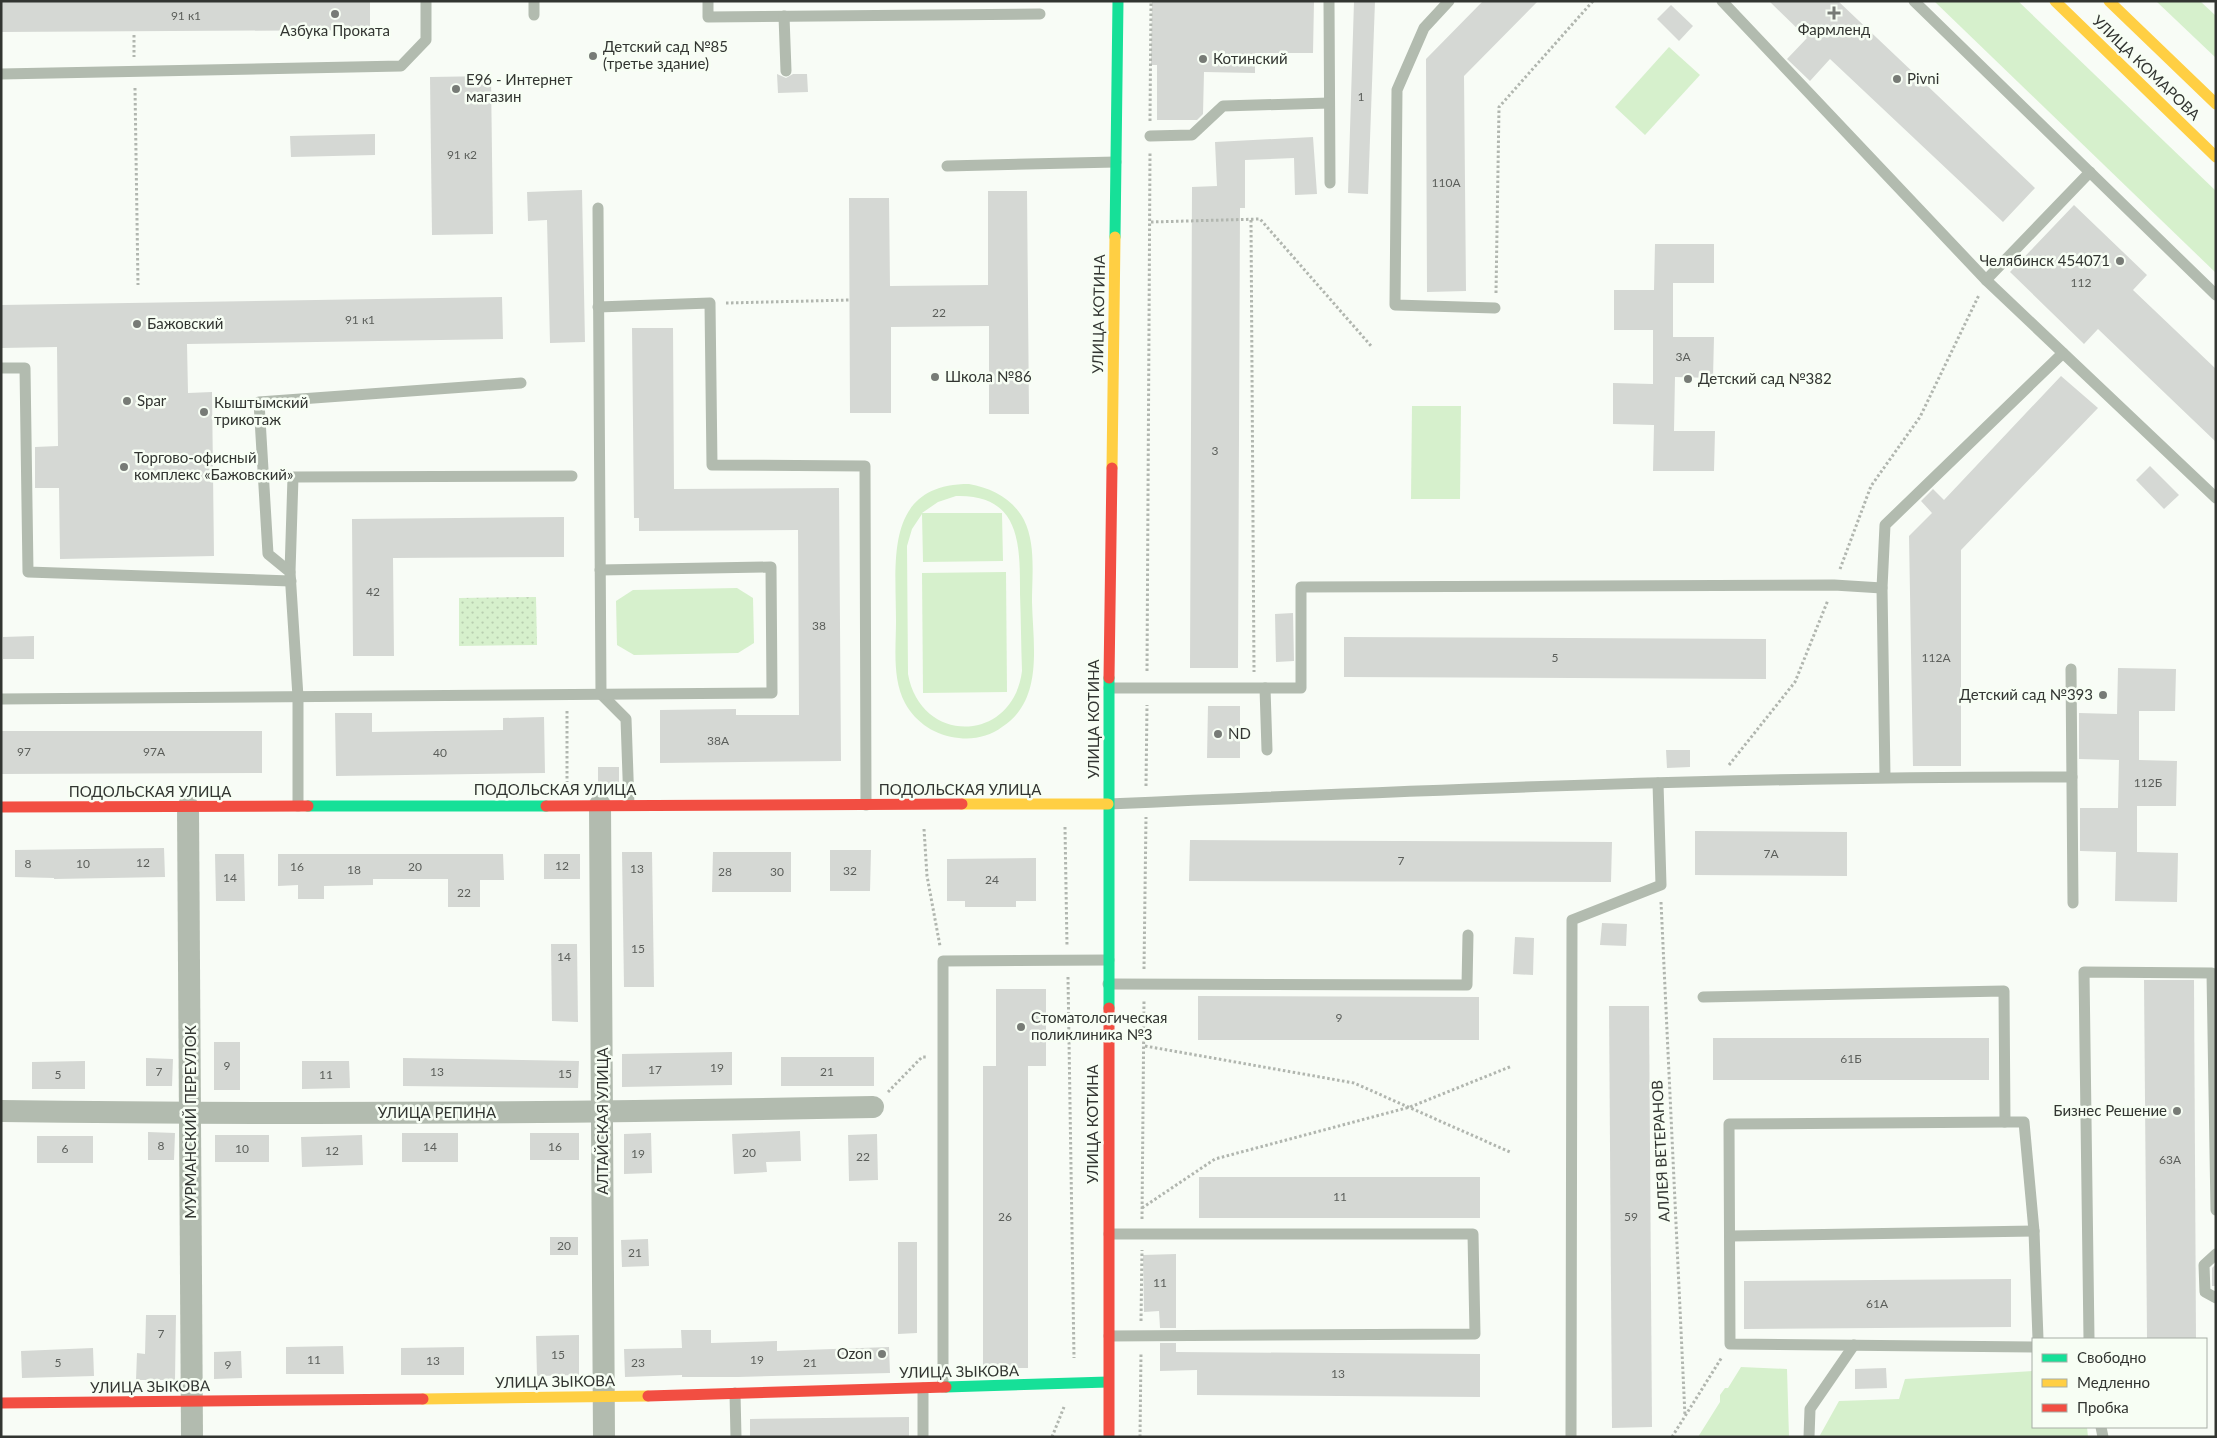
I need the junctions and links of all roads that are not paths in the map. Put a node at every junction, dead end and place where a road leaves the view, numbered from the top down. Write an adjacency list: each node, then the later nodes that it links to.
1 (426, 1): 15 (lane)
2 (534, 1): 12 (lane)
3 (708, 1): 13 (lane)
4 (1118, 1): 20 (street, УЛИЦА КОТИНА)
5 (1329, 1): 16 (lane)
6 (1449, 1): 28 (lane)
7 (1722, 1): 25 (lane)
8 (1914, 1): 22 (lane)
9 (2055, 1): 19 (street, УЛИЦА КОМАРОВА)
10 (2109, 1): 17 (street, УЛИЦА КОМАРОВА)
11 (1040, 14): 13 (lane)
12 (534, 15)
13 (784, 16): 14 (lane)
14 (786, 71)
15 (1, 74)
16 (1330, 103): 18 (lane); 23 (lane)
17 (2216, 104)
18 (1150, 136)
19 (2216, 157)
20 (1116, 162): 21 (lane); 38 (street, УЛИЦА КОТИНА)
21 (947, 166)
22 (2090, 172): 25 (lane); 26 (lane)
23 (1330, 184)
24 (598, 208): 27 (lane)
25 (1986, 280): 29 (lane)
26 (2216, 295)
27 (598, 307): 34 (lane); 50 (lane)
28 (1495, 308)
29 (2063, 353): 33 (lane); 36 (lane)
30 (1, 368): 35 (lane)
31 (521, 383): 35 (lane)
32 (572, 476): 35 (lane)
33 (2216, 498)
34 (600, 570): 40 (lane); 40 (lane)
35 (290, 577): 41 (lane)
36 (1882, 588): 39 (lane); 44 (lane)
37 (2072, 670): 45 (lane)
38 (1108, 688): 39 (lane); 47 (street, УЛИЦА КОТИНА)
39 (1259, 688): 43 (lane)
40 (601, 694): 41 (lane); 49 (lane)
41 (298, 696): 42 (lane); 52 (lane)
42 (1, 698)
43 (1267, 750)
44 (1885, 777): 45 (lane); 46 (lane)
45 (2072, 777): 54 (lane)
46 (1658, 783): 47 (lane); 87 (lane)
47 (1108, 804): 50 (street, ПОДОЛЬСКАЯ УЛИЦА); 56 (street, УЛИЦА КОТИНА)
48 (600, 805): 49 (street, ПОДОЛЬСКАЯ УЛИЦА); 52 (street, ПОДОЛЬСКАЯ УЛИЦА); 61 (street, АЛТАЙСКАЯ УЛИЦА)
49 (629, 805): 50 (street, ПОДОЛЬСКАЯ УЛИЦА)
50 (866, 805)
51 (188, 806): 52 (street, ПОДОЛЬСКАЯ УЛИЦА); 53 (street, ПОДОЛЬСКАЯ УЛИЦА); 62 (street, МУРМАНСКИЙ ПЕРЕУЛОК)
52 (298, 806)
53 (1, 807)
54 (2073, 903)
55 (1468, 935): 57 (lane)
56 (1109, 960): 57 (street, УЛИЦА КОТИНА); 76 (lane)
57 (1108, 984): 66 (street, УЛИЦА КОТИНА)
58 (1703, 997): 63 (lane)
59 (873, 1107): 61 (street, УЛИЦА РЕПИНА)
60 (1, 1112): 62 (street, УЛИЦА РЕПИНА)
61 (603, 1112): 62 (street, УЛИЦА РЕПИНА); 79 (street, АЛТАЙСКАЯ УЛИЦА)
62 (192, 1114): 80 (street, МУРМАНСКИЙ ПЕРЕУЛОК)
63 (2005, 1122): 65 (lane); 67 (lane)
64 (2216, 1210): 72 (lane)
65 (2034, 1230): 67 (lane); 71 (lane)
66 (1108, 1234): 70 (street, УЛИЦА КОТИНА); 70 (lane)
67 (1731, 1236): 73 (lane)
68 (2216, 1254): 69 (lane)
69 (2216, 1298)
70 (1109, 1336): 75 (street, УЛИЦА КОТИНА)
71 (2038, 1338)
72 (2088, 1338)
73 (1854, 1345): 74 (lane); 88 (lane)
74 (2032, 1348)
75 (1108, 1382): 76 (street, УЛИЦА ЗЫКОВА); 86 (street, УЛИЦА КОТИНА)
76 (943, 1387): 77 (street, УЛИЦА ЗЫКОВА)
77 (923, 1388): 78 (street, УЛИЦА ЗЫКОВА); 85 (lane)
78 (735, 1393): 79 (street, УЛИЦА ЗЫКОВА); 84 (lane)
79 (604, 1397): 80 (street, УЛИЦА ЗЫКОВА); 83 (street, АЛТАЙСКАЯ УЛИЦА)
80 (192, 1401): 81 (street, УЛИЦА ЗЫКОВА); 82 (street, МУРМАНСКИЙ ПЕРЕУЛОК)
81 (1, 1403)
82 (192, 1437)
83 (604, 1437)
84 (736, 1437)
85 (923, 1437)
86 (1109, 1437)
87 (1571, 1437)
88 (1809, 1437)

